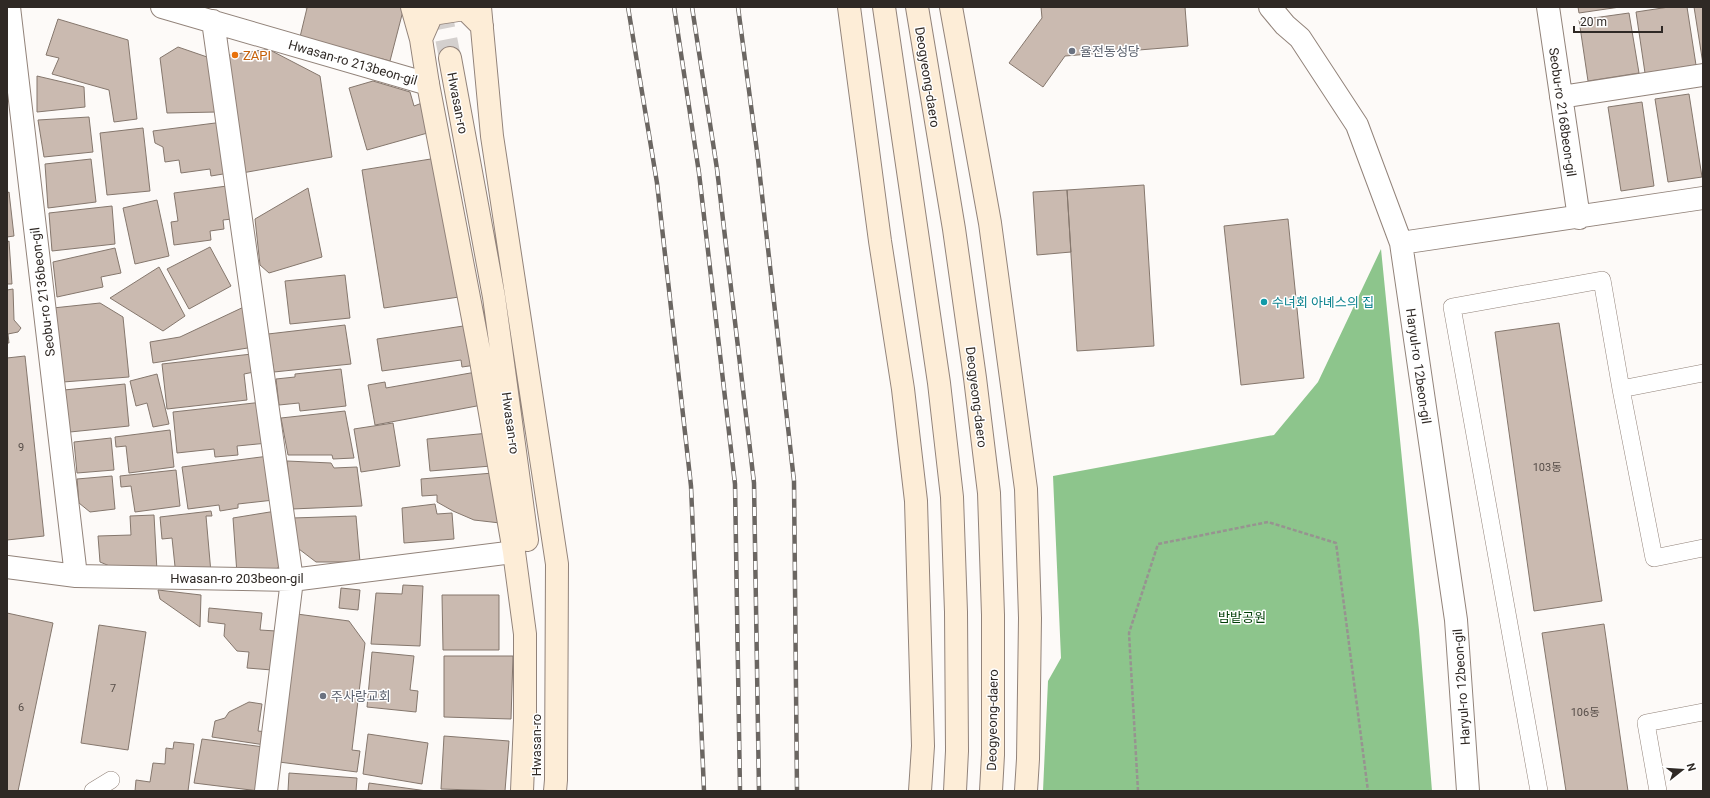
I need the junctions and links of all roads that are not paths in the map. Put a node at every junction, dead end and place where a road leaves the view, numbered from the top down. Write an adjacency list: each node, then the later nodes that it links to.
1 (9, 7): 25 (street, Seobu-ro 2136beon-gil)
2 (162, 7): 11 (street, Hwasan-ro 213beon-gil)
3 (412, 7): 12 (main road)
4 (848, 7): 34 (main road)
5 (884, 7): 35 (main road)
6 (917, 7): 36 (main road, Deogyeong-daero)
7 (951, 7): 37 (main road)
8 (1270, 7): 19 (street, Haryul-ro 12beon-gil)
9 (1548, 7): 16 (street, Seobu-ro 2168beon-gil)
10 (481, 17): 12 (main road); 33 (main road)
11 (213, 21): 15 (street, Hwasan-ro 213beon-gil); 26 (street)
12 (421, 39): 15 (main road)
13 (450, 58): 32 (main road, Hwasan-ro)
14 (1703, 74): 16 (street)
15 (428, 84): 23 (main road)
16 (1561, 97): 18 (street, Seobu-ro 2168beon-gil)
17 (1703, 198): 18 (street)
18 (1579, 218): 19 (street)
19 (1401, 243): 38 (street, Haryul-ro 12beon-gil)
20 (1703, 373): 21 (lane)
21 (1621, 389): 22 (lane); 39 (lane)
22 (1703, 548)
23 (514, 552): 26 (street, Hwasan-ro 203beon-gil); 31 (main road)
24 (7, 567): 25 (street, Hwasan-ro 203beon-gil)
25 (76, 576): 26 (street, Hwasan-ro 203beon-gil)
26 (292, 580): 30 (street)
27 (1703, 712): 40 (lane)
28 (111, 780): 29 (lane)
29 (93, 791)
30 (266, 791)
31 (522, 791)
32 (536, 791)
33 (555, 791)
34 (920, 791)
35 (955, 791)
36 (991, 791)
37 (1026, 791)
38 (1468, 791)
39 (1539, 791)
40 (1658, 791)

